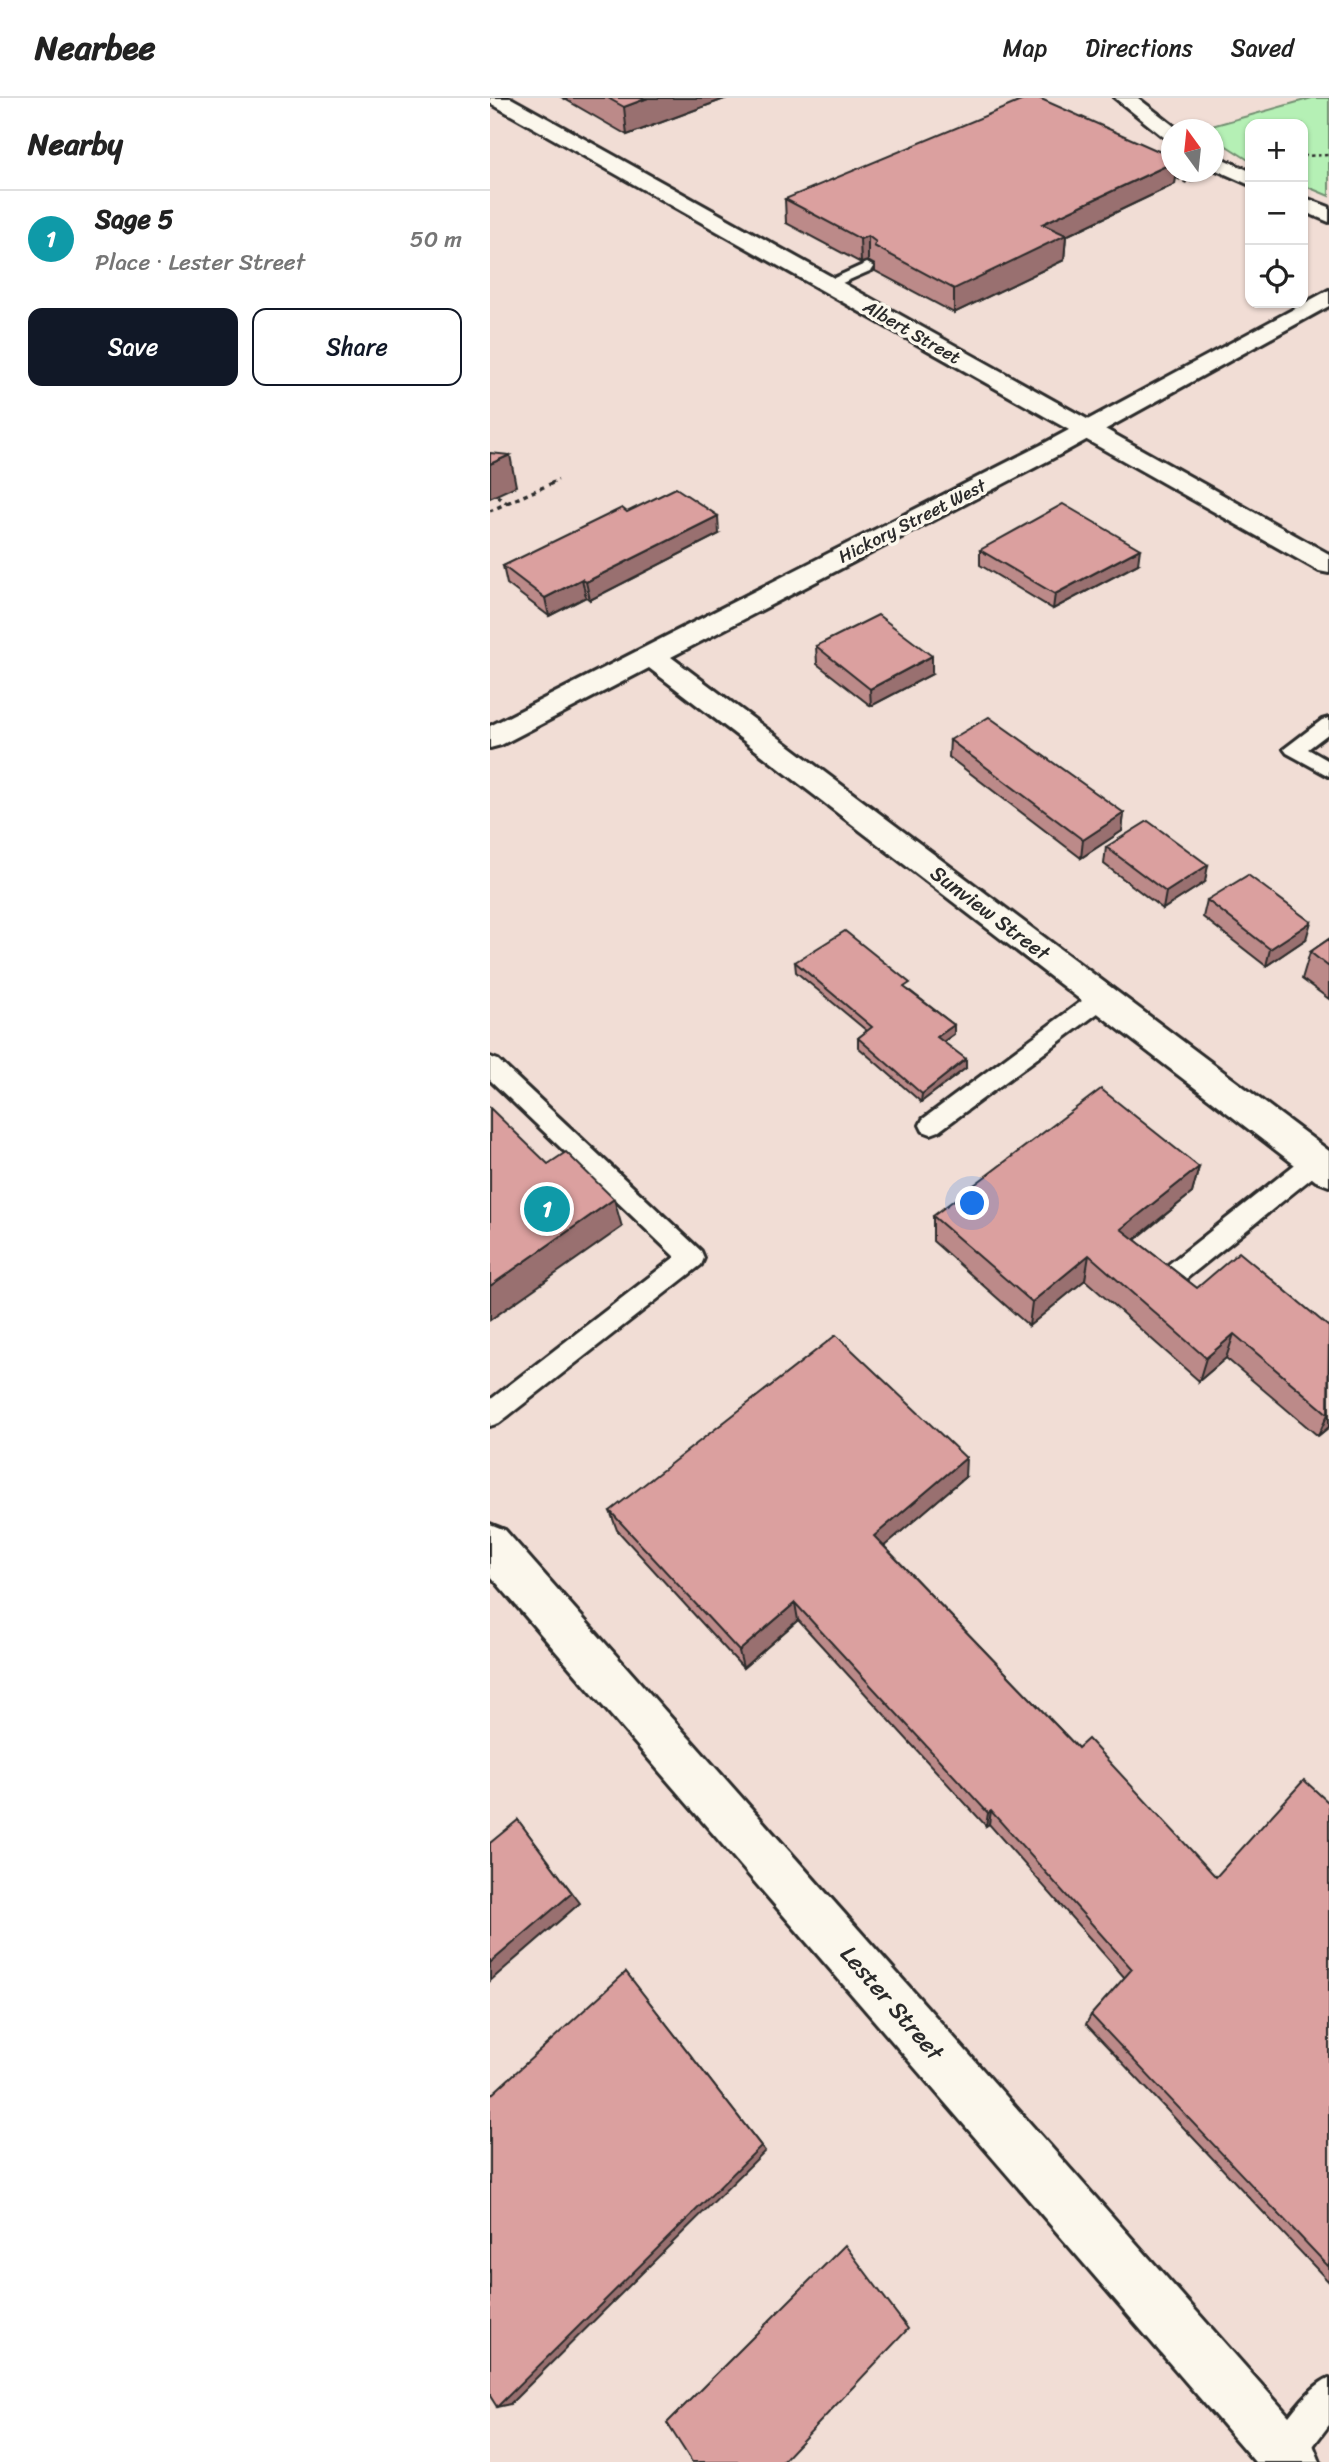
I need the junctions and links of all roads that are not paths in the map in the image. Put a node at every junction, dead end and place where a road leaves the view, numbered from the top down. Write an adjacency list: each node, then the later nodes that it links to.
1 (496, 98): 9 (street, Albert Street)
2 (1125, 98): 3 (street)
3 (1161, 126)
4 (1224, 166): 5 (street)
5 (1245, 177)
6 (1308, 205): 7 (street)
7 (1329, 215)
8 (867, 267): 9 (lane)
9 (828, 284): 11 (street, Albert Street)
10 (1329, 297): 11 (street, Hickory Street West)
11 (1086, 431): 12 (street, Albert Street); 13 (street, Hickory Street West)
12 (1329, 565)
13 (651, 656): 15 (street, Hickory Street West); 17 (street, Sunview Street)
14 (1329, 724): 16 (lane)
15 (490, 738)
16 (1329, 770)
17 (1102, 998): 19 (lane); 20 (street, Sunview Street)
18 (490, 1066): 22 (lane)
19 (931, 1125)
20 (1322, 1166): 21 (lane)
21 (1173, 1275)
22 (490, 1415)
23 (490, 1544): 25 (street, Lester Street)
24 (1329, 2396): 25 (lane)
25 (1288, 2458)

